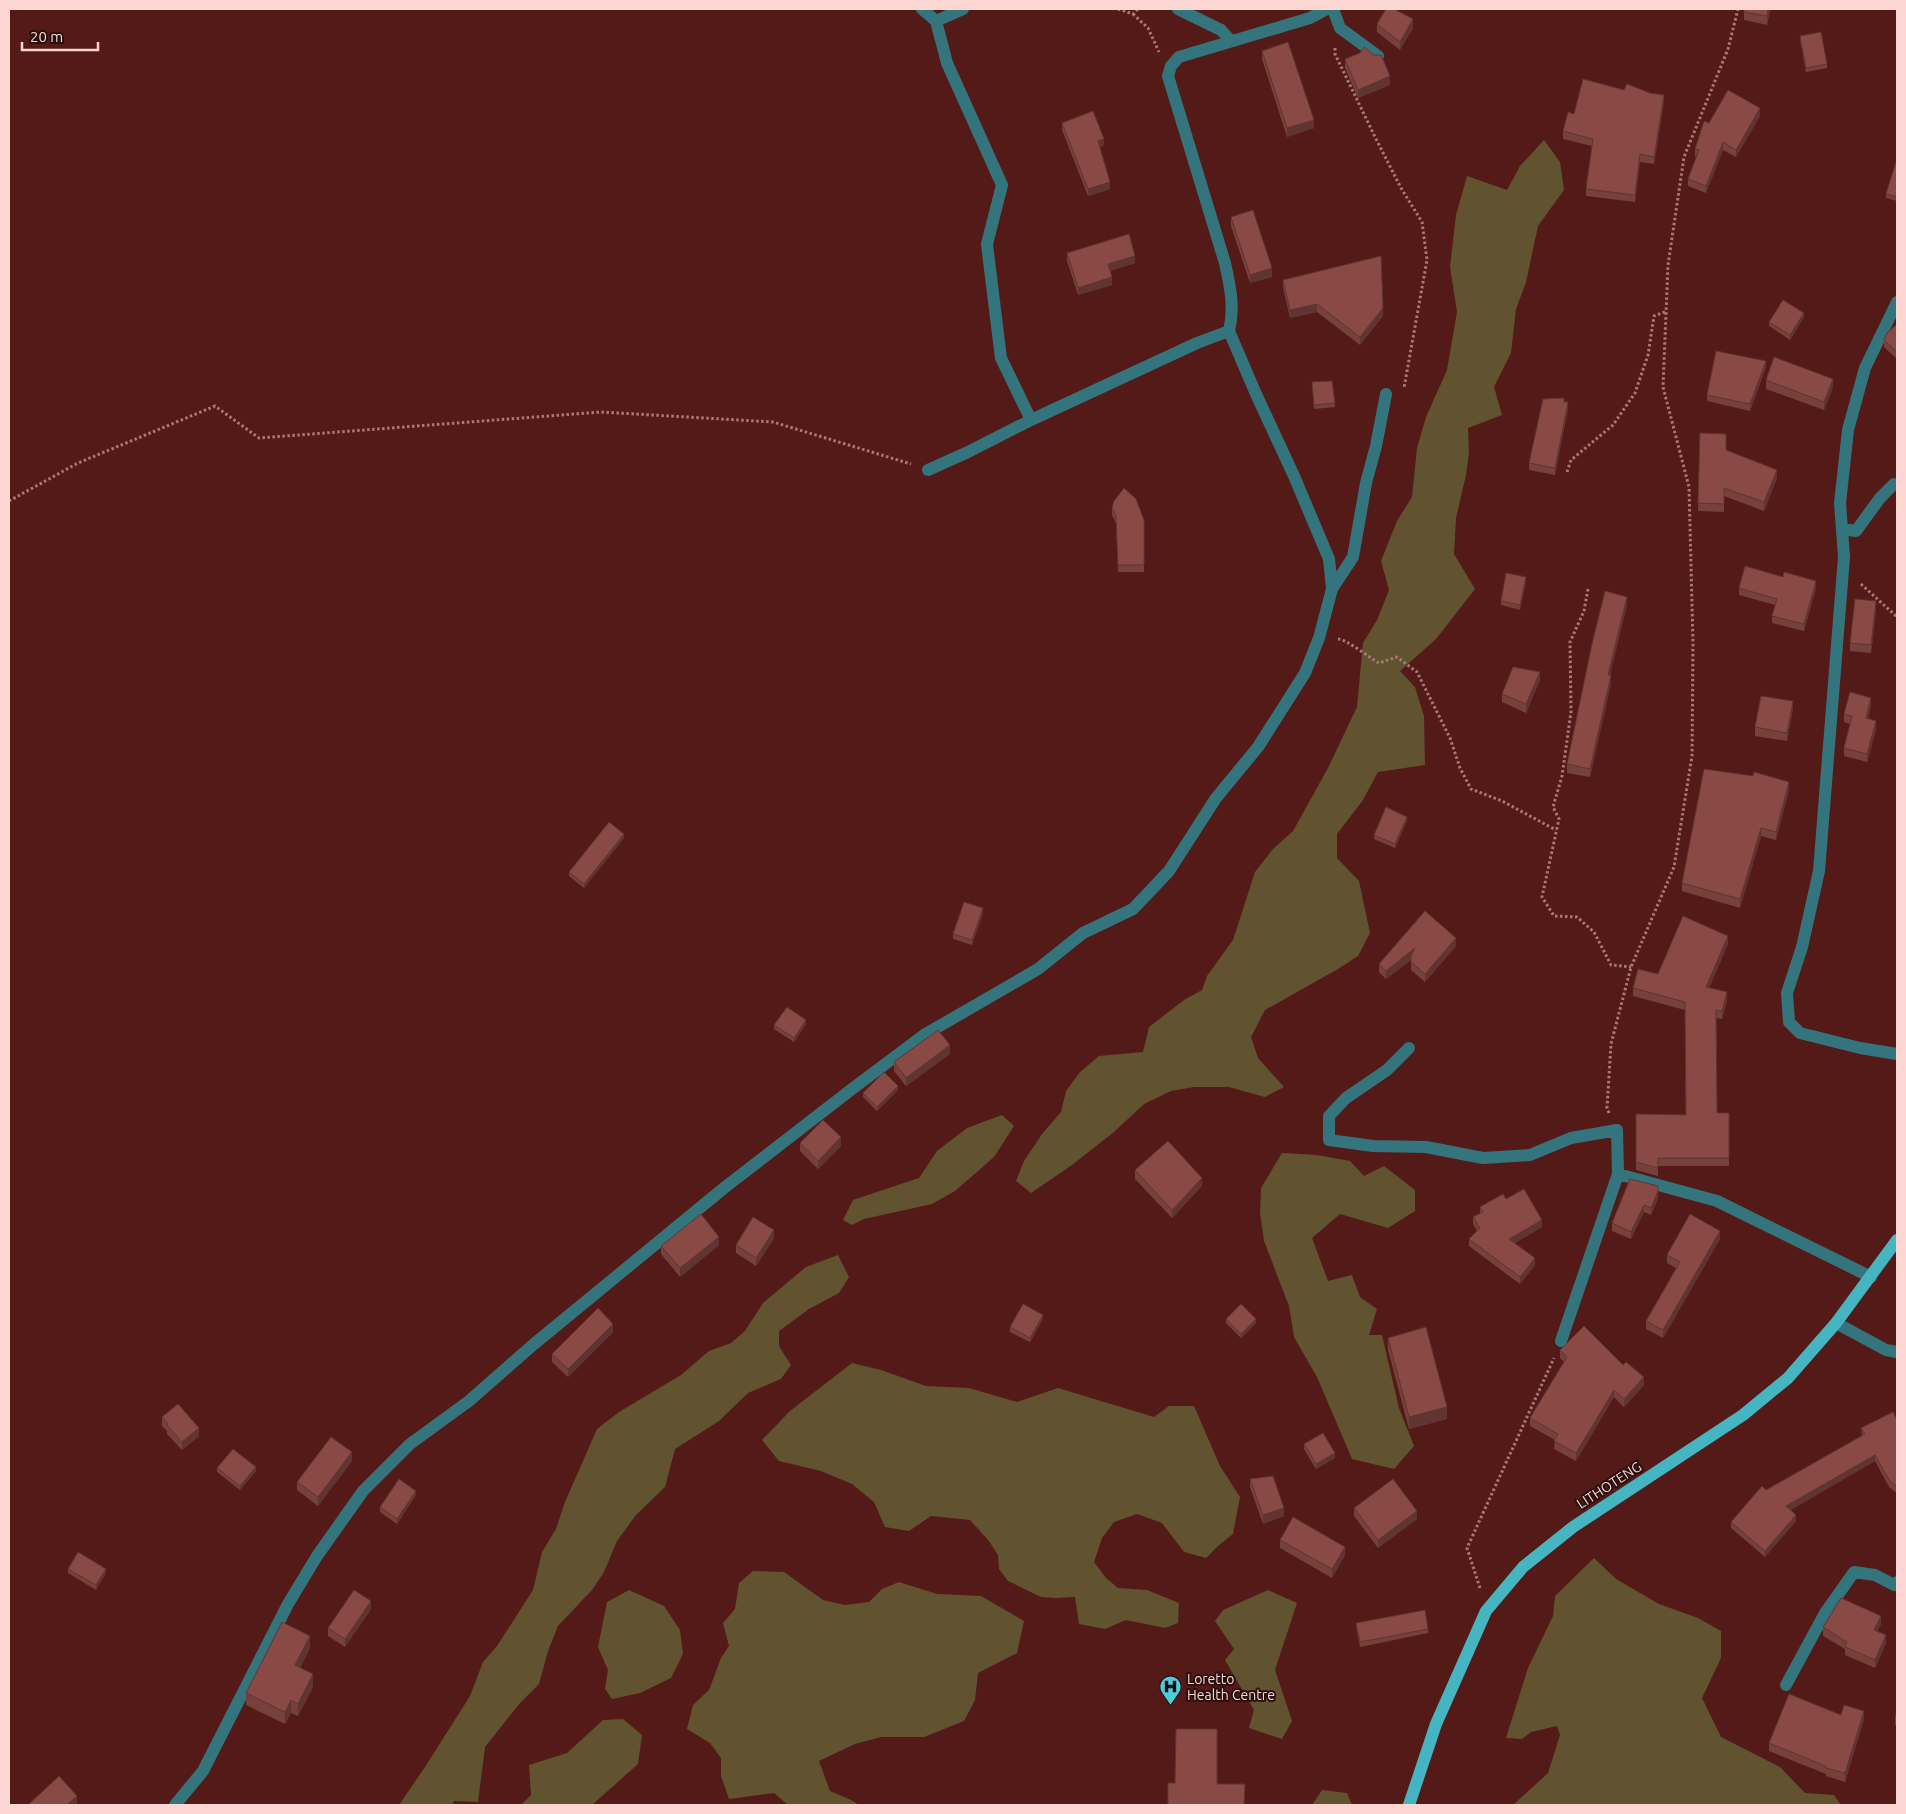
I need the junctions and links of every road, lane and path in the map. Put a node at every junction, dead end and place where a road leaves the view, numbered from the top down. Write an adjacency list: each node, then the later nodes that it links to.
1 (922, 9): 10 (street)
2 (963, 9): 10 (street)
3 (1118, 9): 9 (path)
4 (1138, 9): 9 (path)
5 (1178, 9): 12 (street)
6 (1327, 9): 12 (street)
7 (1333, 9): 11 (street)
8 (1738, 9): 16 (path)
9 (1133, 14): 14 (path)
10 (936, 21): 19 (street)
11 (1340, 28): 13 (street); 18 (path)
12 (1231, 41): 14 (street)
13 (1378, 56)
14 (1171, 66): 17 (street)
15 (1897, 302): 24 (street)
16 (1667, 311): 21 (path); 31 (path)
17 (1229, 331): 19 (street); 26 (street)
18 (1386, 394): 26 (street)
19 (1031, 420): 20 (street)
20 (928, 470): 23 (path)
21 (1567, 472)
22 (1894, 484): 24 (street)
23 (9, 501)
24 (1842, 530): 25 (street)
25 (1842, 578): 28 (path); 33 (street)
26 (1332, 589): 29 (street)
27 (1588, 590): 30 (path)
28 (1897, 617)
29 (1319, 638): 30 (path); 44 (street)
30 (1556, 830): 31 (path)
31 (1631, 967): 34 (path)
32 (1409, 1048): 34 (street)
33 (1897, 1054)
34 (1617, 1130): 35 (street)
35 (1618, 1174): 37 (street); 39 (street)
36 (1897, 1240): 37 (main road, LITHOTENG)
37 (1871, 1277): 38 (main road, LITHOTENG)
38 (1836, 1323): 40 (street); 42 (main road, LITHOTENG)
39 (1561, 1341): 42 (path)
40 (1897, 1352)
41 (1897, 1582): 43 (street)
42 (1486, 1611): 45 (main road, LITHOTENG)
43 (1786, 1685)
44 (175, 1805)
45 (1409, 1805)

